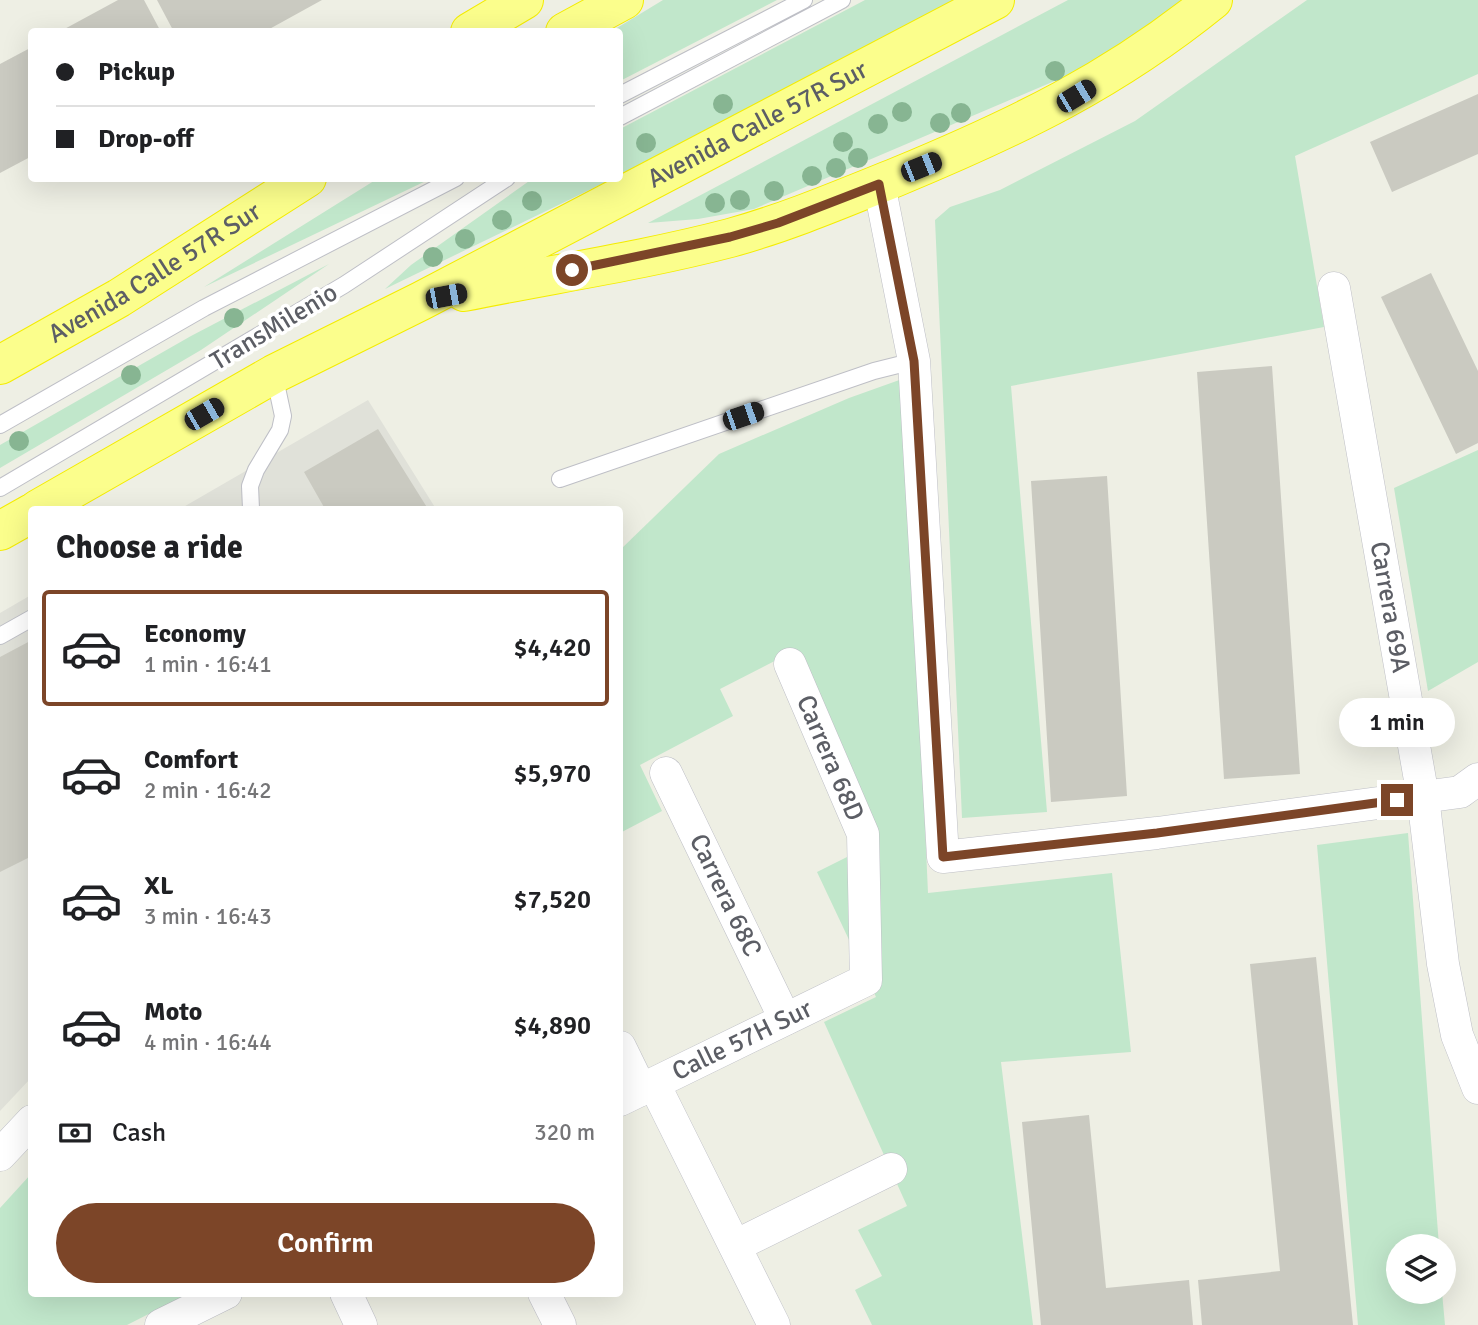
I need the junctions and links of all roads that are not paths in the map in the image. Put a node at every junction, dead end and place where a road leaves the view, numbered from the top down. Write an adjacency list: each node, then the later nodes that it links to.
1 (524, 0): 7 (highway)
2 (624, 0): 8 (highway)
3 (804, 0): 9 (lane)
4 (842, 0): 10 (lane)
5 (995, 0): 18 (highway, Avenida Calle 57R Sur)
6 (1213, 0): 15 (highway)
7 (477, 28)
8 (572, 28)
9 (623, 93)
10 (623, 115)
11 (257, 182): 17 (highway)
12 (301, 182): 17 (highway, Avenida Calle 57R Sur)
13 (448, 182): 22 (lane, TransMilenio)
14 (501, 182): 24 (lane, TransMilenio)
15 (879, 184): 18 (highway); 19 (street)
16 (1334, 288): 34 (street, Carrera 69A)
17 (119, 298): 20 (highway, Avenida Calle 57R Sur)
18 (421, 301): 21 (highway, Avenida Calle 57R Sur)
19 (914, 361): 23 (lane); 34 (street)
20 (0, 365)
21 (274, 374): 25 (highway, Avenida Calle 57R Sur); 26 (lane)
22 (0, 425)
23 (560, 478)
24 (0, 488)
25 (43, 506)
26 (251, 506)
27 (28, 515): 28 (highway)
28 (0, 531)
29 (28, 620): 30 (lane)
30 (0, 636)
31 (790, 664): 35 (street, Carrera 68D)
32 (666, 773): 36 (street, Carrera 68C)
33 (1478, 779): 34 (street)
34 (1423, 797): 38 (street, Carrera 69A)
35 (866, 980): 36 (street, Calle 57H Sur)
36 (785, 1019): 39 (street, Calle 57H Sur)
37 (623, 1054): 39 (street)
38 (1478, 1088)
39 (638, 1091): 43 (street)
40 (28, 1125): 41 (street)
41 (0, 1155)
42 (891, 1169): 43 (street)
43 (735, 1246): 50 (street)
44 (218, 1297): 47 (street)
45 (348, 1297): 48 (street)
46 (546, 1297): 49 (street)
47 (161, 1325)
48 (361, 1325)
49 (559, 1325)
50 (774, 1325)

